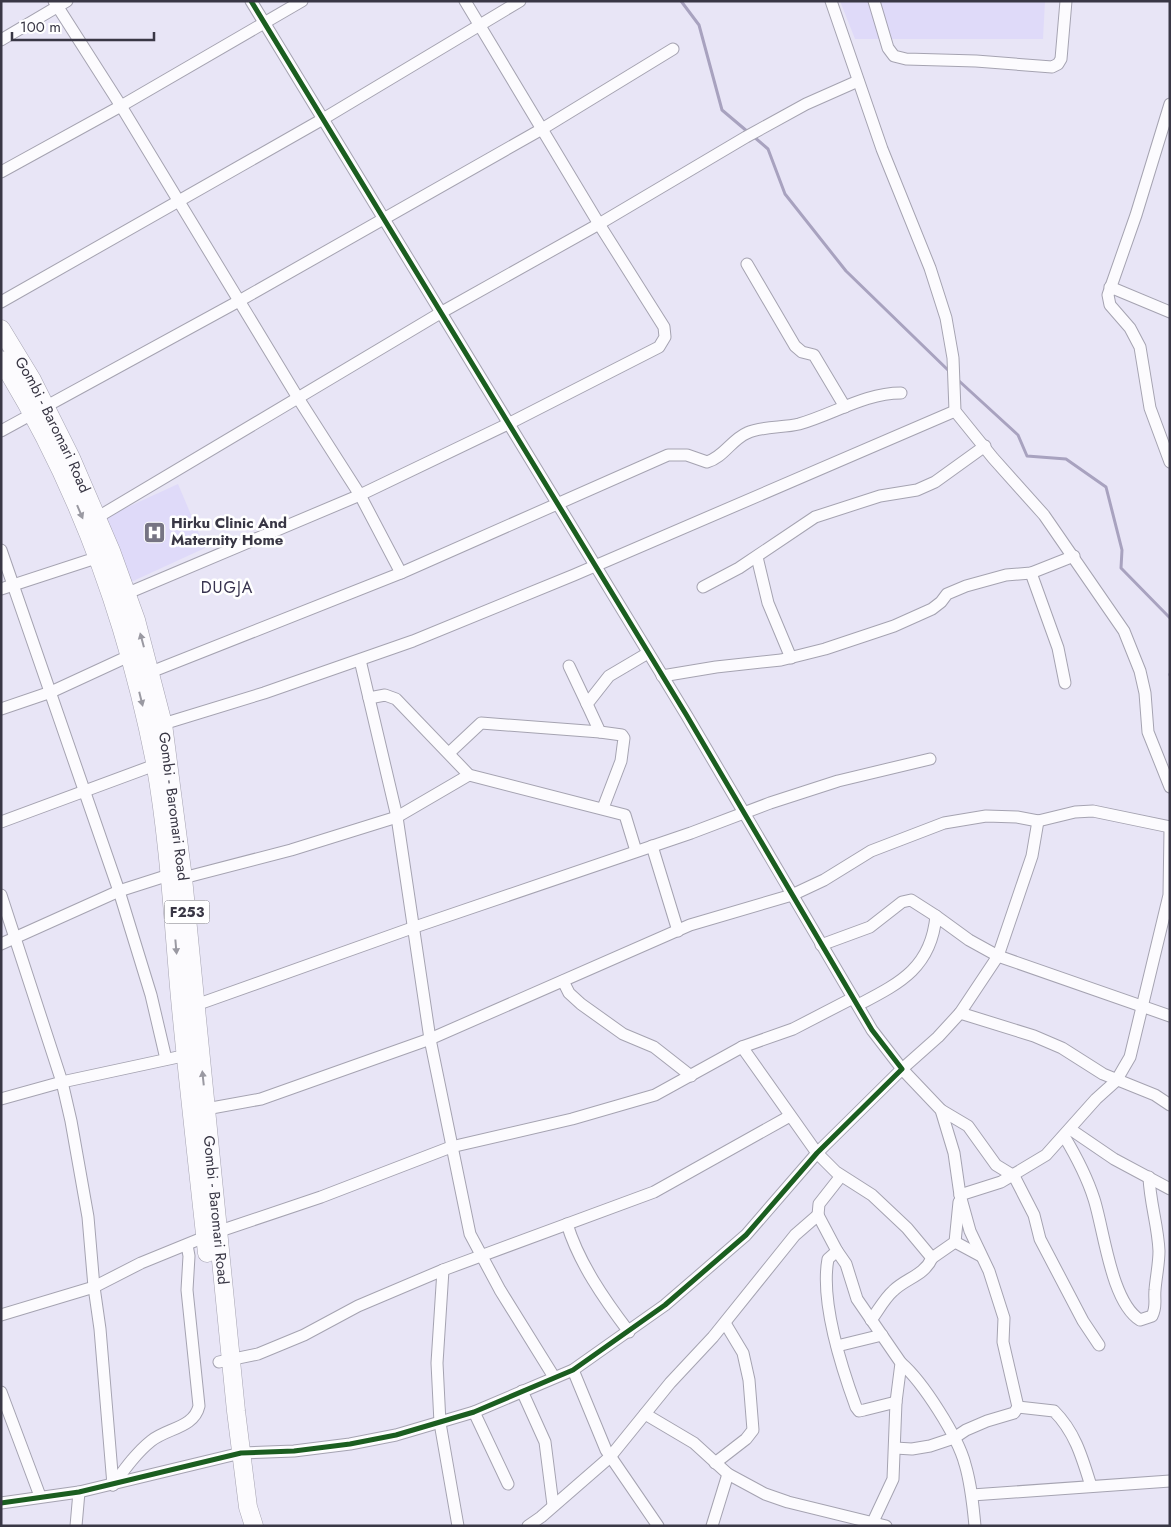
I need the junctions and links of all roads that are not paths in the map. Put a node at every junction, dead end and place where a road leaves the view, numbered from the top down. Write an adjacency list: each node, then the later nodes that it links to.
1 (252, 1): 9 (street)
2 (302, 1): 9 (street)
3 (465, 1): 10 (street)
4 (520, 1): 10 (street)
5 (832, 1): 13 (street)
6 (874, 1): 7 (street)
7 (1066, 1)
8 (59, 3): 11 (street); 15 (street)
9 (265, 24): 15 (street); 16 (street)
10 (479, 24): 16 (street); 17 (street)
11 (1, 40)
12 (673, 49): 17 (street)
13 (858, 81): 21 (street); 33 (street)
14 (1170, 104): 23 (street)
15 (121, 106): 18 (street); 19 (street)
16 (322, 119): 19 (street); 20 (street)
17 (542, 129): 20 (street); 21 (street)
18 (1, 172)
19 (178, 200): 24 (street); 25 (street)
20 (384, 218): 25 (street); 26 (street)
21 (599, 224): 26 (street); 35 (street)
22 (747, 264): 32 (street)
23 (1110, 287): 27 (street); 38 (street)
24 (1, 302)
25 (239, 302): 31 (street); 34 (street)
26 (442, 312): 31 (street); 35 (street)
27 (1170, 312)
28 (1, 329): 34 (main road, Gombi - Baromari Road / F253)
29 (1, 360): 34 (main road, Gombi - Baromari Road / F253)
30 (901, 393): 32 (street)
31 (298, 398): 39 (street); 41 (street)
32 (845, 408): 40 (street)
33 (954, 410): 37 (street); 46 (street)
34 (39, 411): 36 (street); 41 (main road, Gombi - Baromari Road / F253); 45 (main road, Gombi - Baromari Road / F253, one-way to 45)
35 (510, 423): 39 (street); 40 (street)
36 (1, 431)
37 (985, 446): 43 (street); 44 (street)
38 (1170, 462)
39 (360, 495): 47 (street); 52 (street)
40 (557, 505): 46 (street); 47 (street)
41 (98, 517): 52 (main road, Gombi - Baromari Road / F253)
42 (1, 550): 49 (street)
43 (1074, 556): 48 (street); 71 (street)
44 (757, 557): 50 (street); 55 (street)
45 (99, 558): 49 (street); 54 (main road, Gombi - Baromari Road / F253)
46 (595, 566): 53 (street); 56 (street)
47 (401, 573): 58 (street)
48 (1030, 573): 55 (street); 60 (street)
49 (14, 584): 51 (street); 61 (street)
50 (703, 587)
51 (1, 589)
52 (128, 593): 58 (main road, Gombi - Baromari Road / F253, one-way to 52)
53 (648, 653): 59 (street); 63 (street)
54 (129, 656): 61 (street); 69 (main road, Gombi - Baromari Road / F253, one-way to 69)
55 (790, 658): 59 (street)
56 (360, 660): 62 (street); 65 (street)
57 (568, 666): 63 (street)
58 (151, 672): 65 (main road, Gombi - Baromari Road / F253)
59 (662, 676): 74 (street)
60 (1065, 683)
61 (51, 692): 64 (street); 72 (street)
62 (369, 698): 67 (street); 75 (street)
63 (587, 704): 66 (street)
64 (1, 709)
65 (163, 724): 82 (main road, Gombi - Baromari Road / F253)
66 (600, 732): 67 (street); 73 (street)
67 (449, 753): 70 (street)
68 (930, 759): 74 (street)
69 (155, 765): 72 (street); 82 (main road, Gombi - Baromari Road / F253)
70 (469, 775): 73 (street); 75 (street)
71 (1170, 787)
72 (83, 791): 77 (street); 83 (street)
73 (603, 808): 81 (street)
74 (743, 814): 80 (street); 85 (street)
75 (397, 817): 82 (street); 88 (street)
76 (1038, 821): 78 (street); 85 (street); 93 (street)
77 (1, 822)
78 (1170, 828): 79 (street)
79 (1170, 833): 86 (street)
80 (652, 846): 81 (street); 89 (street)
81 (636, 851): 88 (street)
82 (176, 876): 83 (street); 96 (main road, Gombi - Baromari Road / F253); 102 (main road, Gombi - Baromari Road / F253, one-way to 102)
83 (119, 891): 90 (street); 103 (street)
84 (1, 895): 90 (street)
85 (792, 895): 89 (street); 92 (street)
86 (1169, 896): 97 (street)
87 (936, 916): 92 (street); 93 (street); 95 (street)
88 (412, 928): 96 (street); 100 (street)
89 (678, 931): 94 (street)
90 (16, 938): 91 (street); 107 (street)
91 (1, 944)
92 (821, 945): 95 (street)
93 (998, 956): 97 (street); 98 (street)
94 (563, 981): 100 (street); 105 (street)
95 (855, 1002): 101 (street); 104 (street)
96 (196, 1005): 102 (main road, Gombi - Baromari Road / F253)
97 (1143, 1007): 99 (street); 106 (street)
98 (960, 1013): 104 (street); 106 (street)
99 (1170, 1016)
100 (430, 1039): 110 (street); 114 (street)
101 (742, 1047): 105 (street); 112 (street)
102 (193, 1053): 103 (street); 110 (main road, Gombi - Baromari Road / F253, one-way to 102); 123 (main road, Gombi - Baromari Road / F253)
103 (166, 1059): 107 (street)
104 (902, 1069): 111 (street); 115 (street)
105 (691, 1076): 114 (street)
106 (1116, 1081): 109 (street); 113 (street)
107 (62, 1082): 108 (street); 131 (street)
108 (1, 1099)
109 (1170, 1105)
110 (206, 1109): 123 (main road, Gombi - Baromari Road / F253)
111 (941, 1110): 117 (street); 120 (street)
112 (790, 1116): 115 (street); 122 (street)
113 (1067, 1132): 117 (street); 118 (street); 118 (street)
114 (451, 1147): 123 (street); 127 (street)
115 (817, 1152): 116 (street); 135 (street)
116 (841, 1176): 121 (street); 129 (street)
117 (1014, 1176): 120 (street); 137 (street)
118 (1149, 1177): 119 (street)
119 (1170, 1189)
120 (960, 1196): 124 (street); 128 (street)
121 (818, 1215): 126 (street); 134 (street)
122 (567, 1224): 127 (street); 135 (street)
123 (211, 1235): 125 (street); 139 (main road, Gombi - Baromari Road / F253)
124 (955, 1242): 128 (street); 129 (street)
125 (187, 1245): 131 (street); 158 (street)
126 (837, 1251): 133 (street); 138 (street)
127 (481, 1256): 130 (street); 142 (street)
128 (981, 1256): 146 (street)
129 (932, 1258): 133 (street)
130 (443, 1270): 139 (street); 149 (street)
131 (94, 1287): 132 (street); 158 (street)
132 (1, 1315)
133 (871, 1320): 136 (street)
134 (725, 1323): 148 (street); 154 (street)
135 (630, 1332): 141 (street)
136 (882, 1335): 138 (street); 140 (street)
137 (1099, 1345)
138 (837, 1346): 145 (street)
139 (224, 1362): 152 (main road, Gombi - Baromari Road / F253)
140 (901, 1364): 145 (street); 150 (street)
141 (573, 1370): 142 (street); 153 (street)
142 (554, 1377): 143 (street)
143 (522, 1391): 147 (street); 164 (street)
144 (1, 1392): 162 (street)
145 (896, 1402): 151 (street)
146 (1018, 1407): 150 (street); 159 (street)
147 (474, 1412): 149 (street); 157 (street)
148 (645, 1414): 153 (street); 154 (street)
149 (440, 1423): 152 (street); 169 (street)
150 (954, 1438): 151 (street); 161 (street)
151 (895, 1448): 165 (street)
152 (236, 1455): 158 (street); 167 (main road, Gombi - Baromari Road / F253); 168 (main road, Gombi - Baromari Road / F253)
153 (610, 1457): 164 (street); 171 (street)
154 (715, 1463): 155 (street)
155 (728, 1474): 165 (street); 172 (street)
156 (1170, 1480): 159 (street)
157 (508, 1484)
158 (113, 1485): 160 (street)
159 (1091, 1486): 161 (street)
160 (78, 1492): 162 (street); 166 (street)
161 (972, 1495): 174 (street)
162 (40, 1496): 163 (street)
163 (1, 1503)
164 (553, 1505): 170 (street)
165 (872, 1524): 173 (street)
166 (76, 1526)
167 (241, 1526)
168 (254, 1526)
169 (458, 1526)
170 (528, 1526)
171 (658, 1526)
172 (712, 1526)
173 (886, 1526)
174 (975, 1526)

